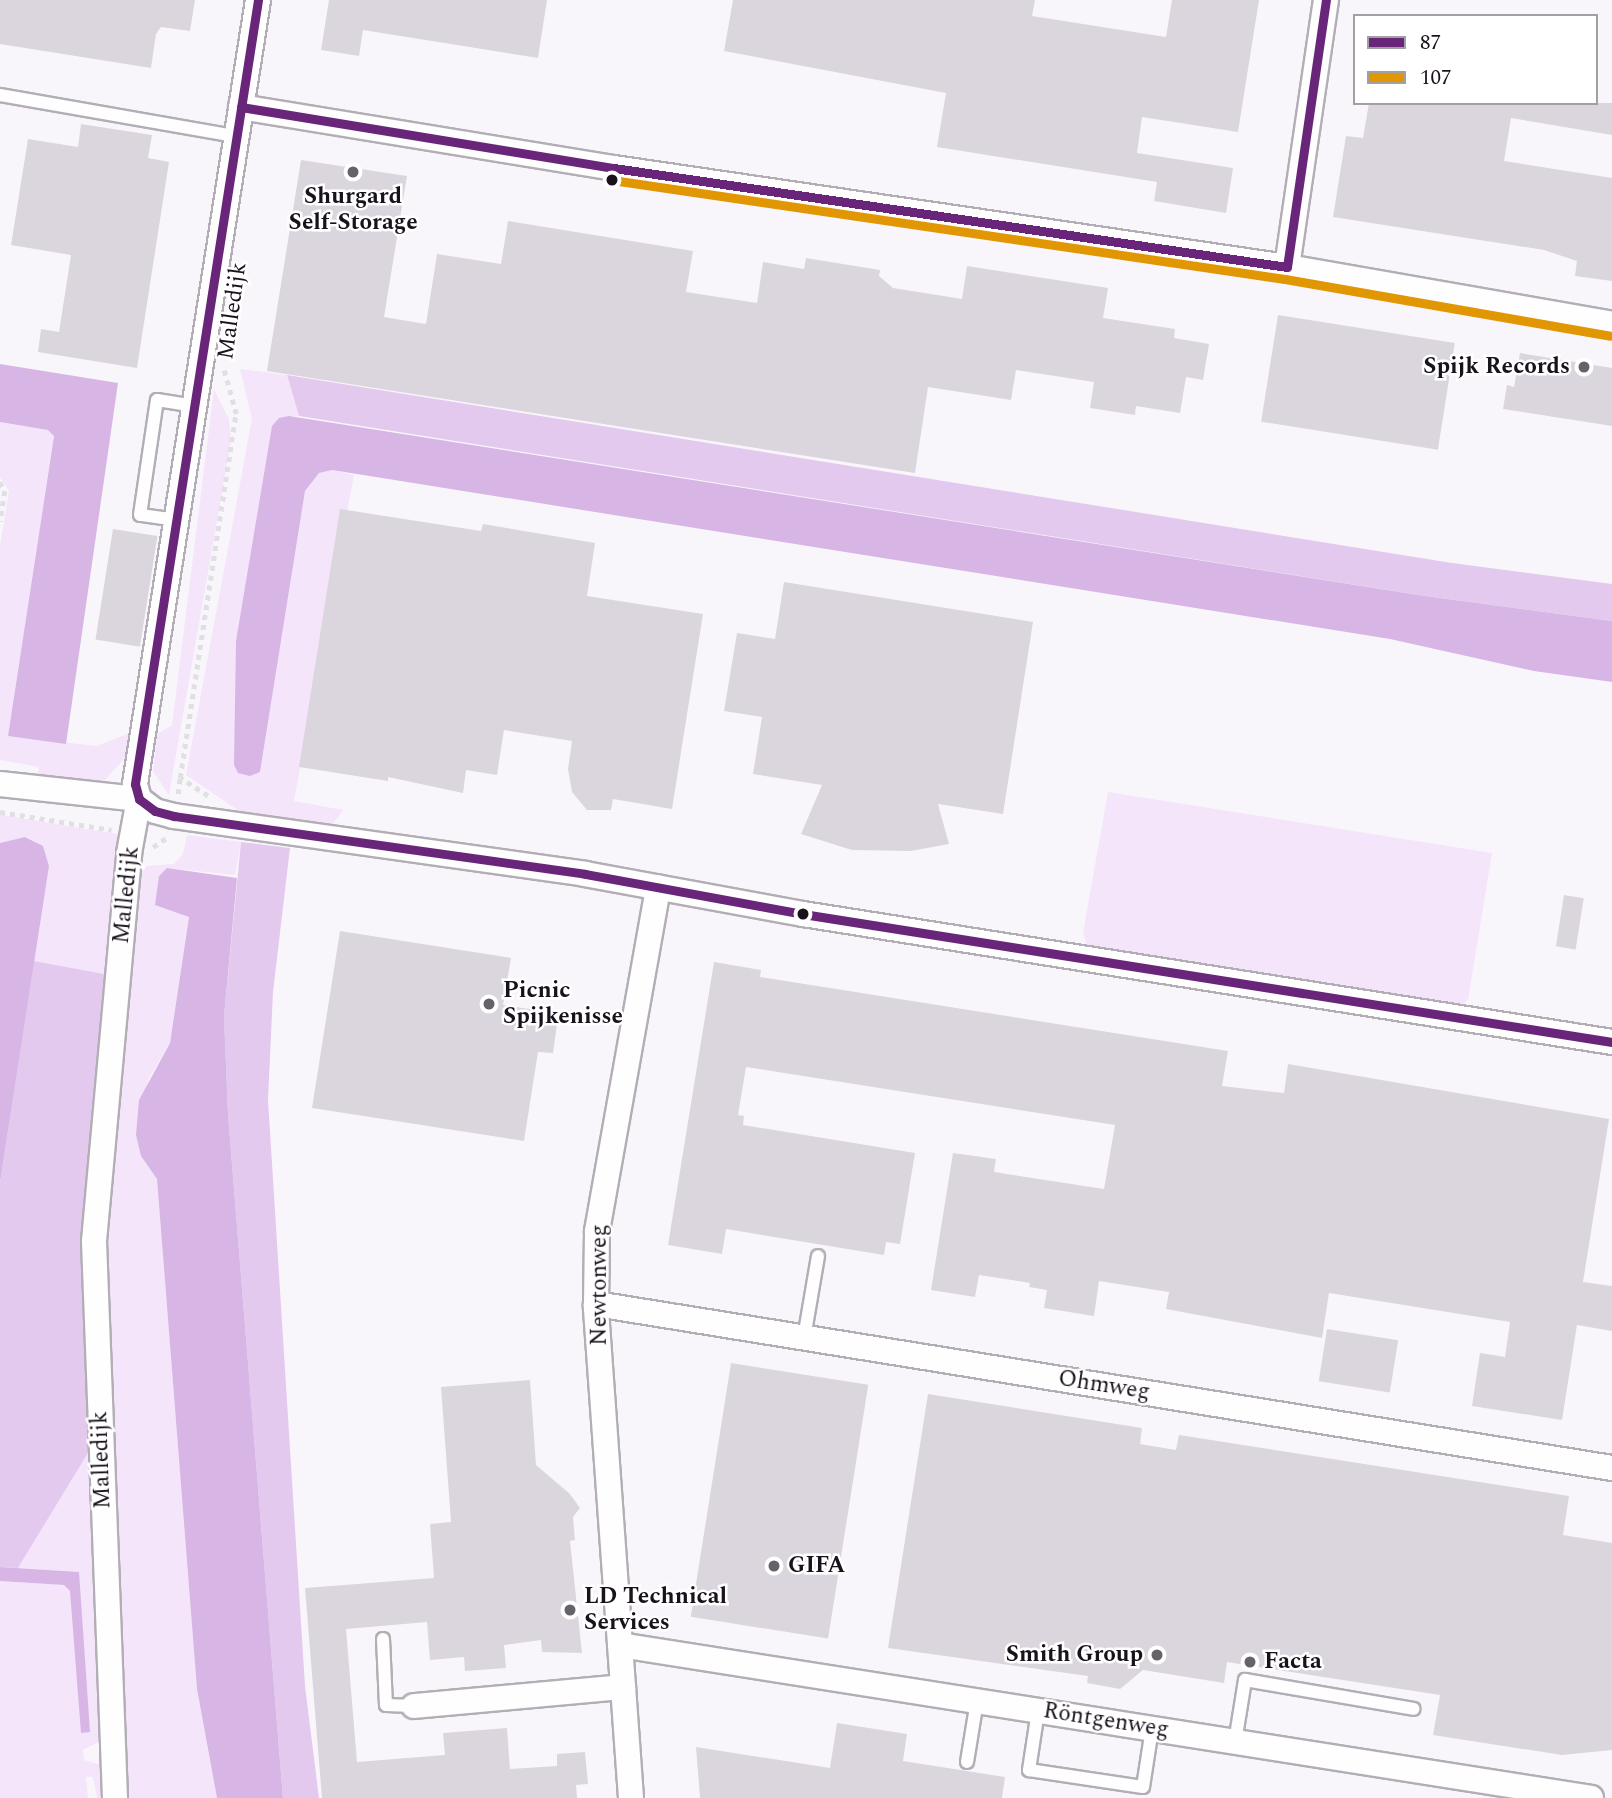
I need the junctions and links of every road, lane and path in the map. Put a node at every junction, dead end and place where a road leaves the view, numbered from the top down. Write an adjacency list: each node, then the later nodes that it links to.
1 (258, 0): 4 (street, Malledijk)
2 (1326, 0): 6 (street)
3 (0, 96): 5 (lane)
4 (241, 107): 5 (street, Malledijk); 6 (street)
5 (236, 136): 9 (street, Malledijk)
6 (1287, 267): 7 (street)
7 (1612, 324)
8 (226, 355): 15 (path, Malledijk)
9 (194, 406): 11 (street, Malledijk); 11 (lane)
10 (0, 482): 12 (path)
11 (177, 520): 14 (street, Malledijk)
12 (0, 522)
13 (0, 784): 14 (street)
14 (139, 799): 17 (street, Malledijk); 18 (street)
15 (214, 800)
16 (0, 812): 17 (path)
17 (134, 834): 34 (street, Malledijk)
18 (658, 887): 19 (street); 21 (street, Newtonweg)
19 (1612, 1042)
20 (818, 1256): 22 (lane)
21 (596, 1304): 22 (street, Ohmweg); 25 (street, Newtonweg)
22 (804, 1338): 23 (street, Ohmweg)
23 (1612, 1468)
24 (383, 1639): 28 (lane)
25 (620, 1645): 26 (street, Newtonweg); 27 (street, Röntgenweg)
26 (623, 1687): 28 (street); 35 (street, Newtonweg)
27 (976, 1701): 30 (street, Röntgenweg); 33 (lane)
28 (414, 1706)
29 (1414, 1709): 32 (lane)
30 (1038, 1711): 31 (street, Röntgenweg); 31 (lane)
31 (1152, 1729): 32 (street, Röntgenweg)
32 (1235, 1742): 36 (street, Röntgenweg)
33 (967, 1762)
34 (115, 1798)
35 (631, 1798)
36 (1591, 1798)

